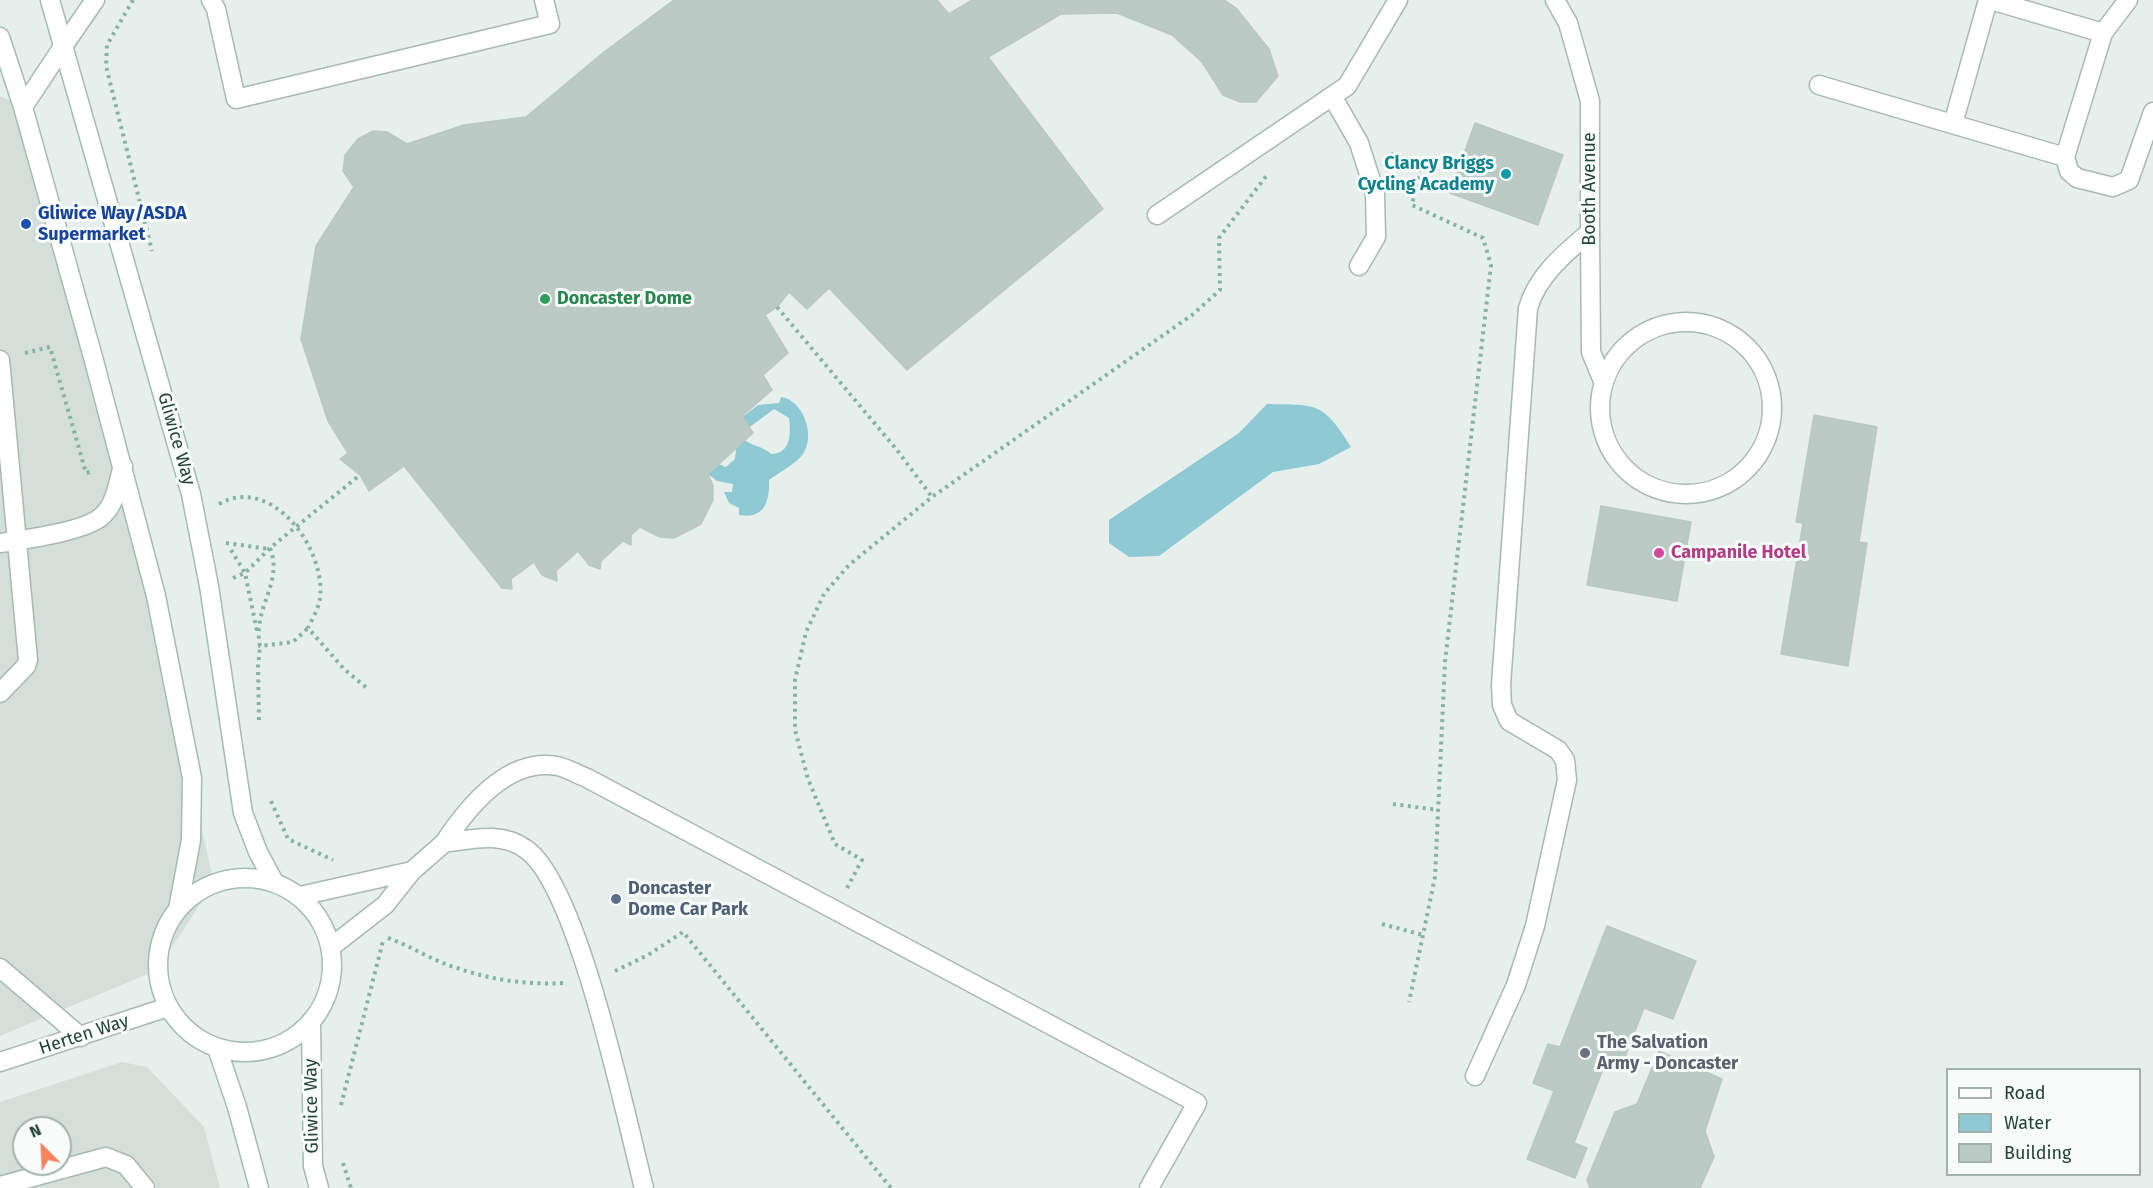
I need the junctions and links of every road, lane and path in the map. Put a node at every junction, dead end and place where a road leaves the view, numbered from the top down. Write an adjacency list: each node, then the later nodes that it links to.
1 (50, 0): 13 (street, Gliwice Way)
2 (95, 0): 13 (street)
3 (133, 0): 25 (path)
4 (211, 0): 5 (street)
5 (544, 0)
6 (1398, 0): 16 (street)
7 (1555, 0): 11 (street, Booth Avenue)
8 (1562, 0): 11 (street)
9 (1990, 0): 12 (street); 19 (street)
10 (2128, 0): 12 (street)
11 (1568, 23): 24 (street, Booth Avenue)
12 (2103, 33): 21 (street)
13 (64, 45): 17 (street); 42 (street, Gliwice Way)
14 (2, 48): 17 (street)
15 (1819, 85): 19 (street)
16 (1332, 96): 20 (street); 23 (street)
17 (22, 106): 30 (street)
18 (2153, 112): 21 (street)
19 (1953, 124): 21 (street)
20 (1359, 143): 26 (street); 48 (path)
21 (2065, 157)
22 (1268, 173): 33 (path)
23 (1157, 215)
24 (1590, 232): 29 (street, Booth Avenue); 67 (street)
25 (154, 260)
26 (1359, 266)
27 (777, 307): 33 (path)
28 (0, 360): 38 (street)
29 (1603, 381): 29 (street, Booth Avenue)
30 (123, 466): 38 (street); 53 (street)
31 (360, 475): 36 (path)
32 (216, 496): 34 (path)
33 (932, 497): 54 (path)
34 (218, 505): 35 (path); 36 (path)
35 (216, 516)
36 (296, 528): 40 (path); 43 (path)
37 (224, 536): 39 (path)
38 (8, 542): 46 (street)
39 (226, 543): 40 (path); 41 (path)
40 (269, 549): 41 (path); 44 (path)
41 (245, 573): 42 (path); 44 (path)
42 (209, 586): 51 (street, Gliwice Way)
43 (308, 628): 44 (path); 45 (path)
44 (258, 637)
45 (368, 689)
46 (0, 693)
47 (1393, 804): 48 (path)
48 (1438, 810): 56 (path)
49 (444, 843): 50 (street); 54 (street); 60 (street)
50 (412, 871): 52 (street); 58 (street)
51 (274, 882): 52 (street); 53 (street)
52 (300, 896): 58 (street)
53 (178, 909): 62 (street)
54 (835, 910): 74 (street)
55 (1382, 924): 56 (path)
56 (1423, 935): 61 (path)
57 (384, 936): 60 (path)
58 (332, 947): 63 (street)
59 (0, 968): 64 (street)
60 (590, 980): 72 (street); 73 (path)
61 (1409, 1002)
62 (168, 1007): 64 (street, Herten Way); 65 (street)
63 (311, 1023): 65 (street); 71 (street, Gliwice Way)
64 (81, 1037): 66 (street, Herten Way)
65 (217, 1048): 70 (street)
66 (0, 1062)
67 (1475, 1076)
68 (0, 1186): 69 (street)
69 (145, 1188)
70 (259, 1188)
71 (319, 1188)
72 (644, 1188)
73 (891, 1188)
74 (1149, 1188)

